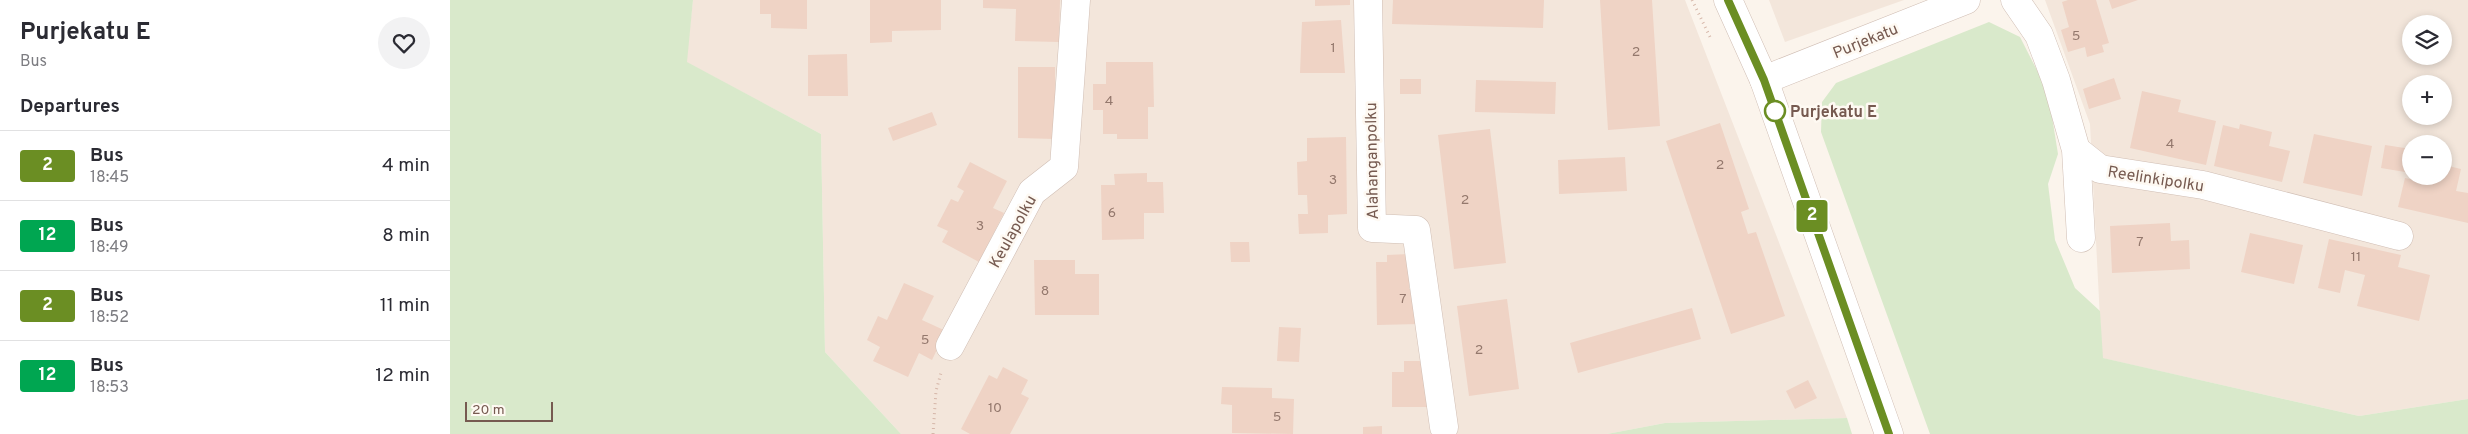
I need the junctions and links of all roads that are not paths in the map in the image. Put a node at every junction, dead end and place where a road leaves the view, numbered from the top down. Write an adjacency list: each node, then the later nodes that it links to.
1 (1076, 0): 10 (street, Keulapolku)
2 (1368, 0): 11 (street, Alahanganpolku)
3 (1728, 0): 6 (street)
4 (1966, 0): 6 (street, Purjekatu)
5 (2015, 0): 7 (street)
6 (1764, 80): 12 (street)
7 (2076, 150): 8 (street, Reelinkipolku); 9 (street)
8 (2399, 236)
9 (2081, 238)
10 (950, 346)
11 (1444, 427)
12 (1889, 434)

